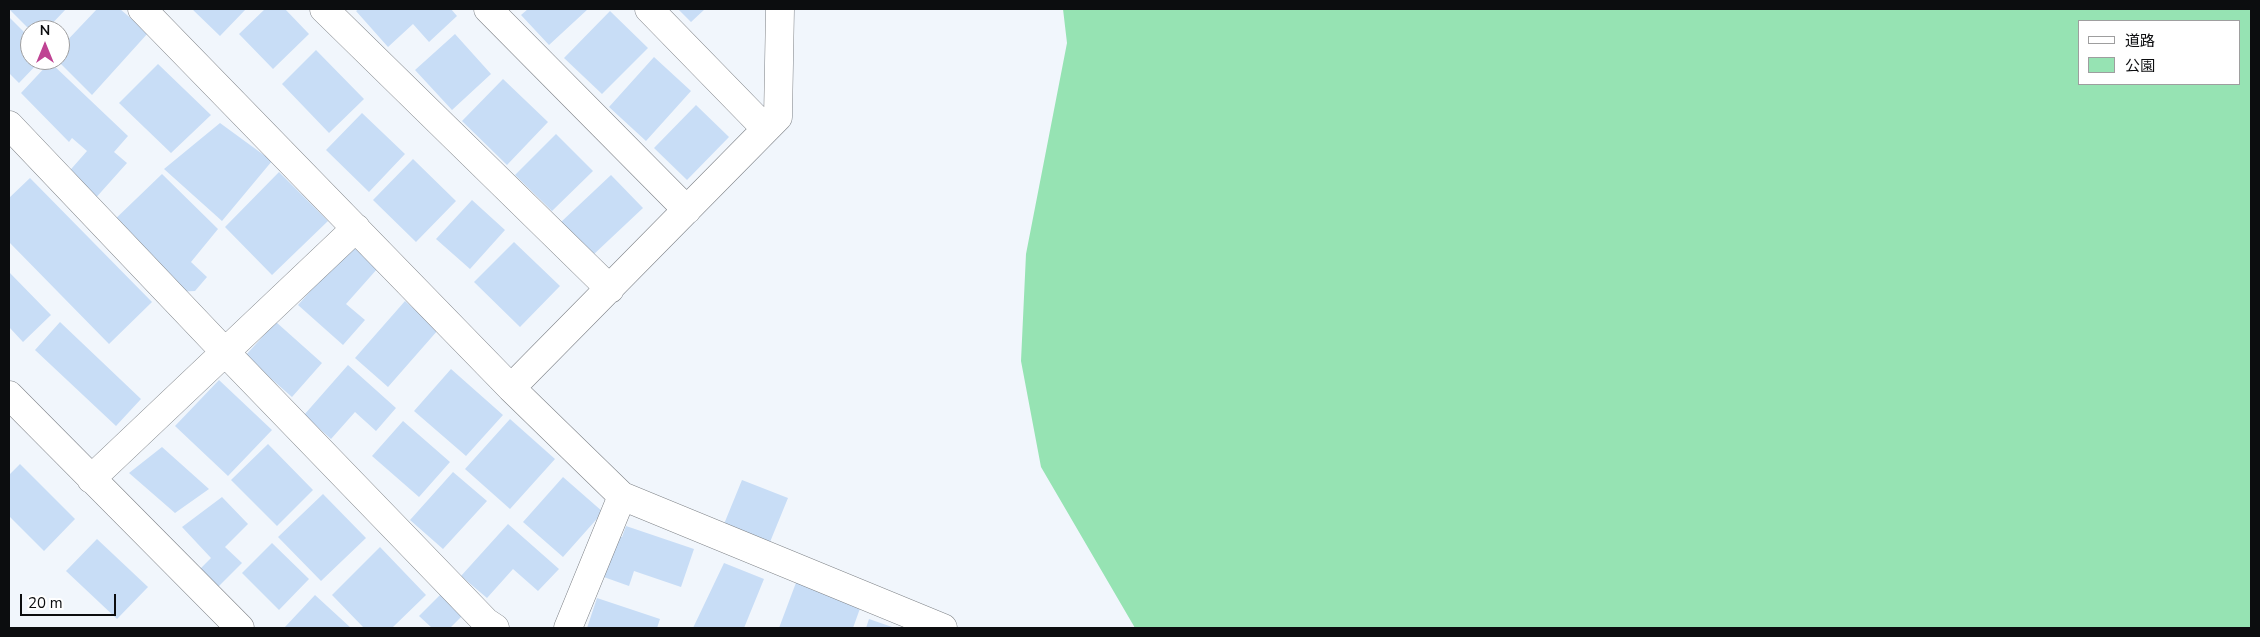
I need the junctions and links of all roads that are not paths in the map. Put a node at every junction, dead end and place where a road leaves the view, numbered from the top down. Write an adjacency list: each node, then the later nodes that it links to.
1 (324, 9): 10 (street)
2 (488, 9): 8 (street)
3 (649, 9): 7 (street)
4 (780, 9): 7 (street)
5 (155, 14): 9 (street)
6 (9, 125): 11 (street)
7 (766, 129): 8 (street)
8 (687, 210): 10 (street)
9 (356, 228): 11 (street); 12 (street)
10 (610, 290): 12 (street)
11 (224, 352): 14 (street); 17 (street)
12 (511, 388): 15 (street)
13 (9, 395): 14 (street)
14 (90, 479): 16 (street)
15 (622, 496): 18 (street); 19 (street)
16 (240, 628)
17 (495, 628)
18 (568, 628)
19 (943, 628)

